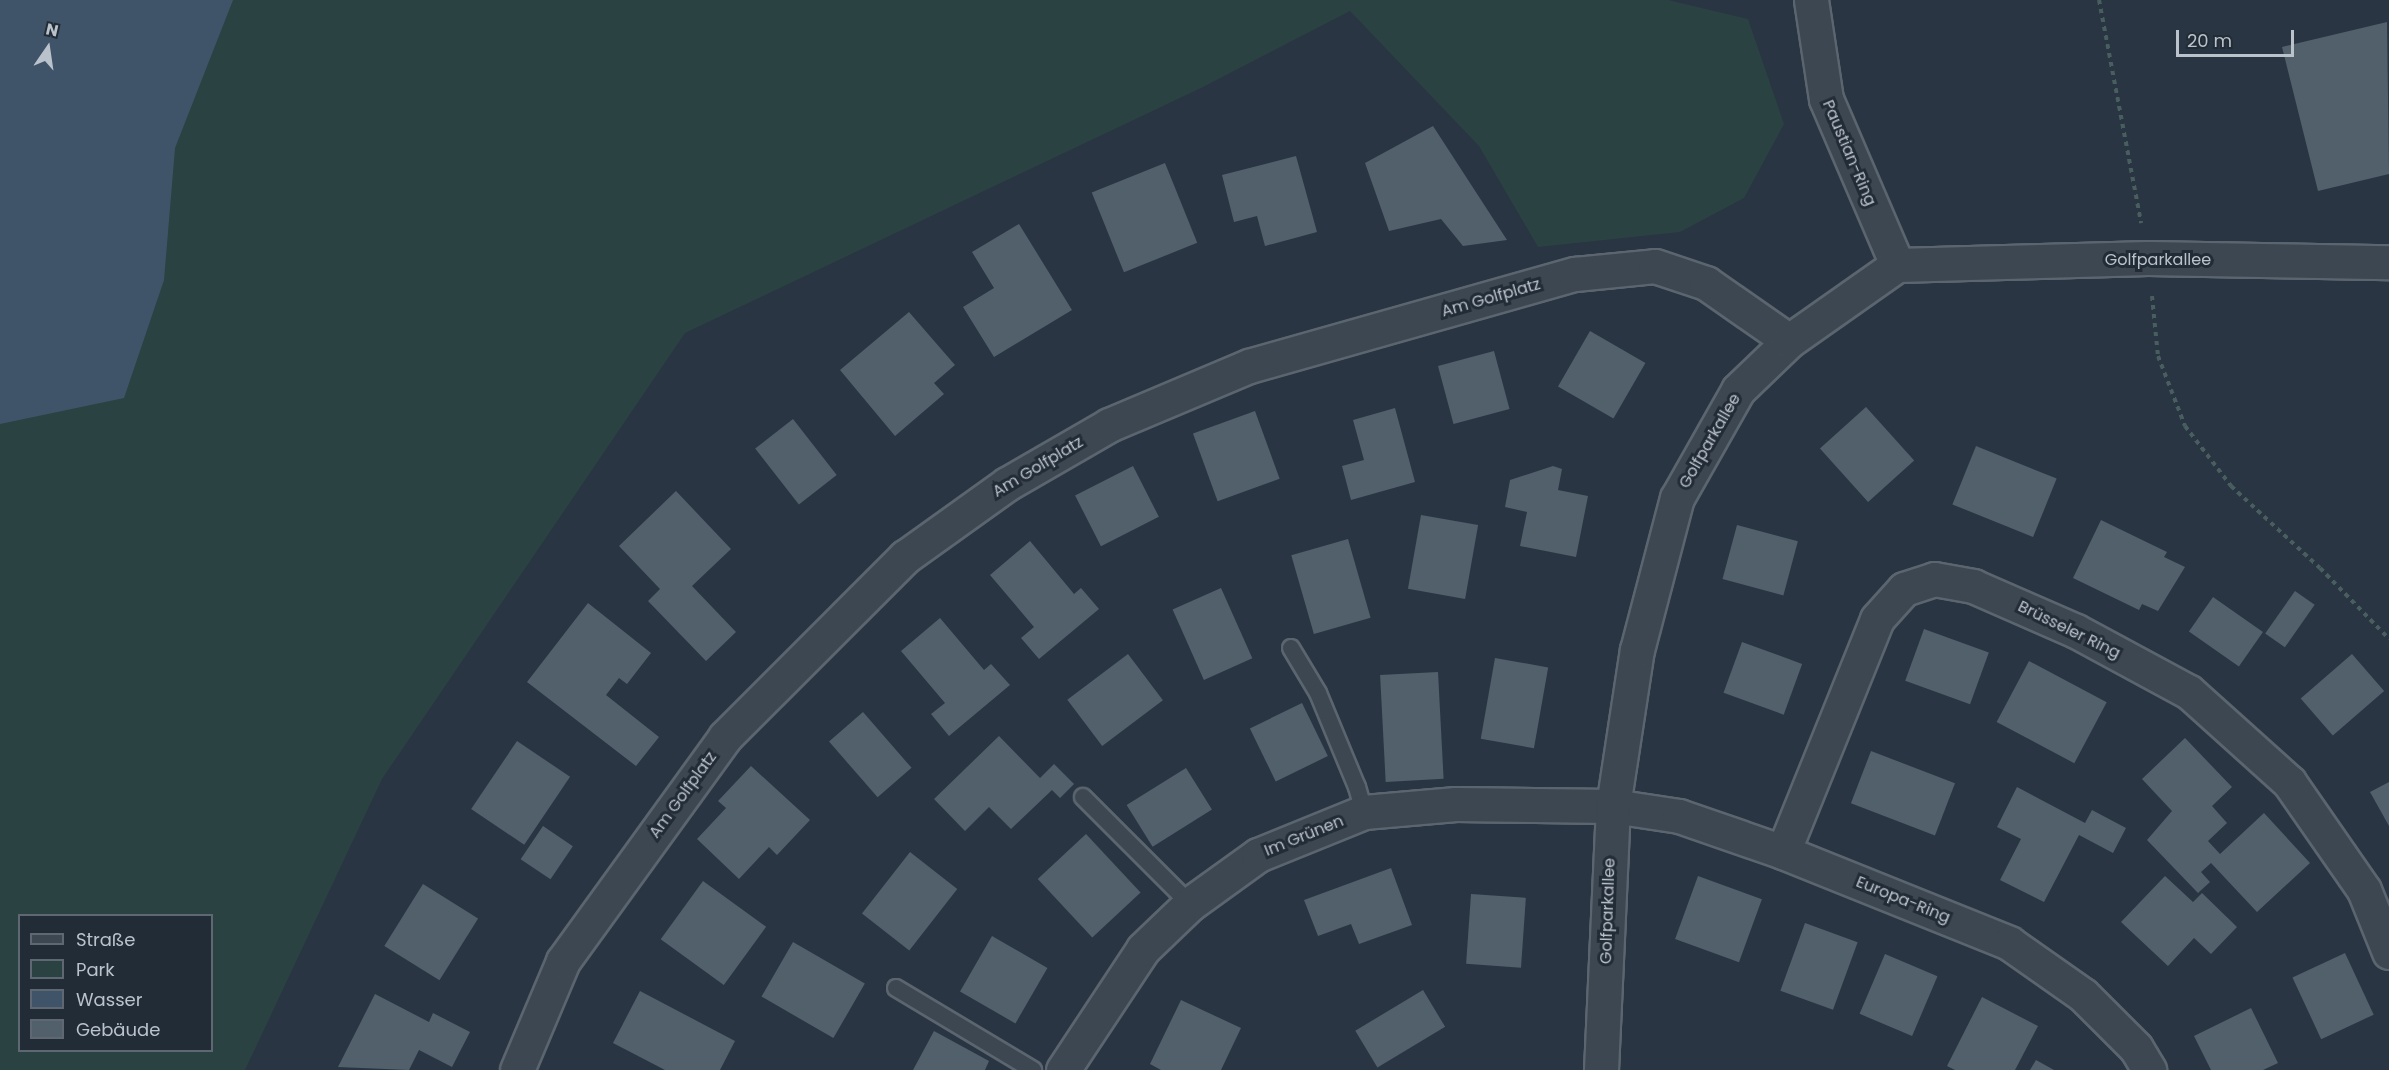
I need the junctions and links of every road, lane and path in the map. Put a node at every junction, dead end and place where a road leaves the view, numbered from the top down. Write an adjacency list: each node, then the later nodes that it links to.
1 (1811, 0): 5 (street, Paustian-Ring)
2 (2099, 0): 3 (path)
3 (2148, 258): 4 (street, Golfparkallee); 5 (street, Golfparkallee); 7 (path)
4 (2389, 262)
5 (1897, 265): 6 (street, Golfparkallee)
6 (1789, 341): 10 (street, Golfparkallee); 17 (street, Am Golfplatz)
7 (2389, 639)
8 (1292, 648): 11 (lane)
9 (1083, 797): 13 (lane)
10 (1613, 806): 11 (street, Im Grünen); 12 (street, Europa-Ring); 19 (street, Golfparkallee)
11 (1364, 812): 13 (street, Im Grünen)
12 (1783, 852): 14 (street, Brüsseler Ring); 20 (street, Europa-Ring)
13 (1190, 904): 16 (street, Im Grünen)
14 (2389, 952)
15 (896, 988): 18 (lane)
16 (1075, 1062)
17 (517, 1070)
18 (1033, 1070)
19 (1601, 1070)
20 (2149, 1070)

